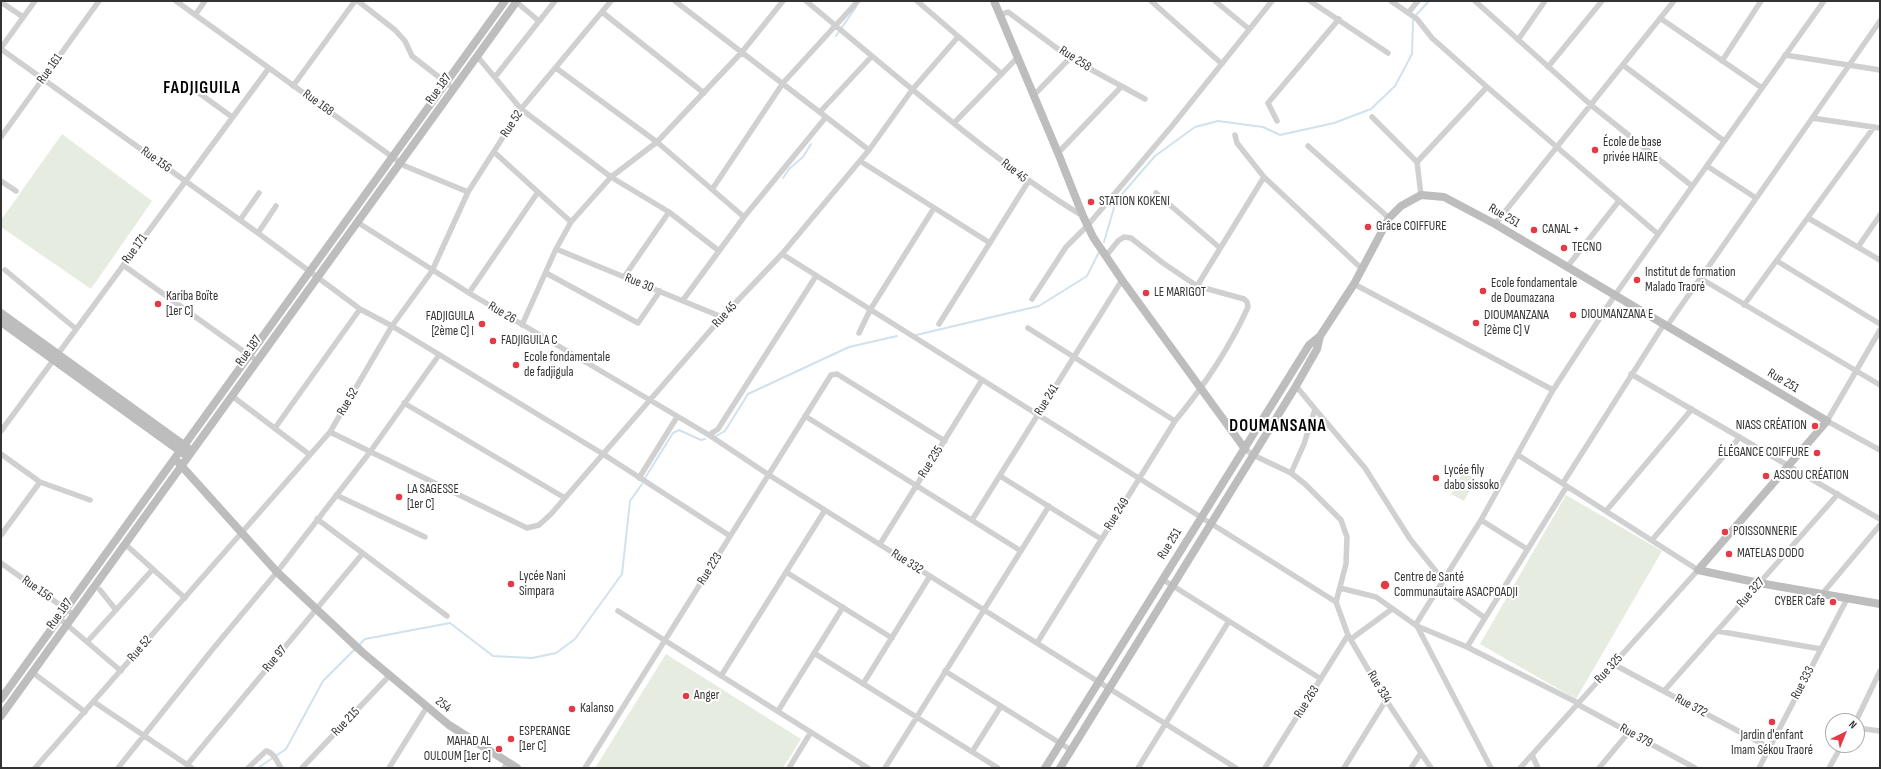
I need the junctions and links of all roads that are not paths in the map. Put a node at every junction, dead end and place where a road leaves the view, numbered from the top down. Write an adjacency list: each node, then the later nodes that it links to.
1 (35, 1): 34 (street)
2 (100, 1): 61 (street, Rue 161)
3 (176, 1): 31 (street, Rue 168)
4 (205, 1): 31 (street)
5 (356, 1): 62 (street); 65 (street)
6 (505, 1): 62 (main road, Rue 187)
7 (516, 1): 37 (street); 47 (main road, Rue 187)
8 (555, 1): 37 (street)
9 (611, 1): 30 (street, Rue 52)
10 (675, 1): 44 (street)
11 (783, 1): 44 (street)
12 (806, 1): 39 (street)
13 (858, 1): 39 (street)
14 (917, 1): 41 (street)
15 (994, 1): 32 (main road)
16 (1151, 1): 52 (street)
17 (1215, 1): 40 (street)
18 (1272, 1): 40 (street)
19 (1310, 1): 36 (street)
20 (1391, 1): 33 (street)
21 (1418, 1): 33 (street)
22 (1545, 1): 42 (street)
23 (1602, 1): 55 (street)
24 (1665, 1): 29 (street)
25 (1761, 1): 51 (street)
26 (1824, 1): 46 (street)
27 (1, 2): 34 (street)
28 (1478, 2): 42 (street)
29 (1672, 3): 35 (street)
30 (602, 12): 57 (street, Rue 52); 71 (street)
31 (195, 15): 56 (street, Rue 168)
32 (1000, 15): 49 (main road); 50 (street, Rue 258)
33 (1412, 16): 67 (street)
34 (23, 18): 43 (street)
35 (1660, 18): 51 (street); 53 (street)
36 (1339, 19): 45 (street); 81 (street)
37 (539, 21): 60 (street)
38 (1880, 21): 54 (street)
39 (835, 25): 48 (street); 63 (street)
40 (1249, 29): 52 (street)
41 (958, 37): 59 (street); 70 (street, Rue 45)
42 (1518, 40): 55 (street)
43 (1, 48): 61 (street, Rue 156)
44 (742, 52): 63 (street); 71 (street)
45 (1388, 53)
46 (1785, 55): 54 (street); 68 (street)
47 (477, 56): 60 (street); 69 (main road, Rue 187)
48 (872, 56): 70 (street); 76 (street)
49 (1018, 57): 59 (street); 72 (main road)
50 (1070, 58): 66 (street, Rue 258); 72 (street)
51 (1722, 61): 68 (street)
52 (1222, 64): 125 (street)
53 (1623, 65): 74 (street); 86 (street)
54 (1849, 65): 58 (street); 80 (street)
55 (1548, 67): 74 (street)
56 (269, 68): 65 (street, Rue 168); 77 (street, Rue 171)
57 (556, 68): 75 (street, Rue 52); 87 (street)
58 (1880, 70)
59 (1002, 74): 82 (street)
60 (495, 77): 75 (street)
61 (43, 78): 84 (street, Rue 161); 101 (street, Rue 156)
62 (446, 83): 69 (street); 93 (main road, Rue 187)
63 (782, 83): 76 (street); 104 (street)
64 (188, 85): 77 (street)
65 (293, 86): 93 (street, Rue 168)
66 (1121, 87): 73 (street, Rue 258); 92 (street)
67 (1487, 87): 89 (street); 95 (street)
68 (1762, 88): 86 (street)
69 (453, 89): 96 (main road, Rue 187)
70 (912, 90): 82 (street, Rue 45); 90 (street, Rue 45)
71 (704, 93): 87 (street)
72 (1034, 95): 92 (main road)
73 (1145, 99)
74 (1591, 105): 89 (street); 103 (street)
75 (521, 109): 91 (street, Rue 52); 98 (street)
76 (820, 112): 78 (street)
77 (232, 117): 101 (street, Rue 171)
78 (826, 117): 90 (street); 118 (street)
79 (1372, 117): 95 (street)
80 (1812, 118): 83 (street); 111 (street)
81 (1277, 121)
82 (954, 123): 102 (street, Rue 45)
83 (1877, 128): 120 (street)
84 (2, 133)
85 (1235, 135): 99 (street)
86 (1724, 141): 97 (street)
87 (657, 142): 98 (street); 104 (street)
88 (1308, 146): 119 (street)
89 (1557, 147): 112 (street); 124 (street)
90 (869, 150): 94 (street, Rue 45)
91 (494, 152): 106 (street, Rue 52); 107 (street)
92 (1058, 153): 117 (main road)
93 (392, 157): 96 (street, Rue 168); 141 (main road, Rue 187)
94 (860, 161): 114 (street); 133 (street, Rue 45)
95 (1417, 162): 110 (street)
96 (400, 163): 106 (street, Rue 168); 122 (main road, Rue 187)
97 (1707, 166): 103 (street); 111 (street)
98 (612, 177): 115 (street); 123 (street)
99 (1264, 177): 130 (street); 139 (street)
100 (1, 181): 105 (street)
101 (185, 181): 121 (street, Rue 156); 137 (street, Rue 171)
102 (1028, 182): 117 (street, Rue 45); 128 (street)
103 (1692, 186): 127 (street)
104 (713, 188): 118 (street)
105 (16, 191)
106 (468, 192): 142 (street, Rue 52)
107 (538, 192): 123 (street); 152 (street)
108 (259, 193): 121 (street)
109 (1156, 193): 130 (street)
110 (1421, 195): 119 (main road, Rue 251); 124 (main road, Rue 251)
111 (1756, 198): 147 (street)
112 (1619, 201): 127 (street); 138 (street)
113 (276, 206): 126 (street)
114 (934, 208): 128 (street); 158 (street)
115 (669, 212): 132 (street); 146 (street)
116 (1880, 215): 129 (street)
117 (1083, 216): 125 (main road)
118 (744, 217): 132 (street)
119 (1390, 218): 139 (main road, Rue 251)
120 (1808, 218): 129 (street); 136 (street)
121 (240, 220): 126 (street, Rue 156)
122 (357, 222): 142 (street, Rue 26); 145 (main road, Rue 187)
123 (571, 222): 131 (street)
124 (1495, 224): 138 (main road, Rue 251)
125 (1088, 225): 134 (main road); 154 (street)
126 (258, 233): 141 (street, Rue 156)
127 (1658, 234): 153 (street)
128 (990, 243): 162 (street)
129 (1858, 247): 135 (street)
130 (1220, 248): 150 (street)
131 (556, 249): 143 (street); 146 (street, Rue 30)
132 (719, 251): 155 (street)
133 (782, 254): 144 (street); 160 (street, Rue 45)
134 (1106, 256): 148 (main road); 150 (street)
135 (1880, 260)
136 (1777, 261): 156 (street); 163 (street)
137 (123, 265): 168 (street, Rue 171); 172 (street)
138 (1568, 267): 153 (main road, Rue 251)
139 (1362, 269): 149 (main road, Rue 251)
140 (5, 270): 168 (street)
141 (310, 271): 145 (street, Rue 156); 172 (main road, Rue 187)
142 (432, 271): 152 (street, Rue 26); 166 (street, Rue 52)
143 (546, 272): 151 (street); 164 (street)
144 (816, 276): 158 (street); 197 (street)
145 (318, 277): 157 (street, Rue 156); 176 (main road, Rue 187)
146 (624, 277): 151 (street, Rue 30)
147 (1700, 278): 156 (street); 165 (street)
148 (1122, 280): 175 (street, Rue 241); 182 (main road)
149 (1354, 284): 171 (main road, Rue 251); 183 (street)
150 (1197, 286): 182 (street, Rue 249)
151 (660, 291): 155 (street, Rue 30)
152 (469, 293): 164 (street, Rue 26)
153 (1615, 295): 165 (main road, Rue 251); 183 (street)
154 (1032, 299)
155 (683, 300): 160 (street, Rue 30)
156 (1744, 305): 177 (street)
157 (360, 309): 166 (street, Rue 156); 194 (street)
158 (870, 310): 170 (street); 179 (street)
159 (1, 313): 174 (main road)
160 (722, 316): 185 (street, Rue 45)
161 (1, 322): 174 (main road)
162 (939, 324)
163 (1880, 324)
164 (522, 325): 185 (street, Rue 26)
165 (1665, 325): 178 (street); 193 (main road, Rue 251)
166 (392, 326): 173 (street, Rue 156); 196 (street, Rue 52)
167 (1028, 328): 175 (street)
168 (76, 329): 174 (street, Rue 171)
169 (1880, 330): 177 (street)
170 (859, 333)
171 (1320, 336): 181 (main road, Rue 251); 201 (main road, Rue 251)
172 (249, 355): 176 (street); 200 (main road, Rue 187)
173 (438, 355): 186 (street); 206 (street, Rue 156)
174 (55, 357): 195 (street, Rue 171); 200 (main road)
175 (1074, 357): 189 (street, Rue 241); 192 (street)
176 (257, 361): 184 (main road, Rue 187)
177 (1856, 371): 180 (street); 193 (street)
178 (1631, 374): 188 (street); 219 (street)
179 (982, 380): 189 (street); 199 (street, Rue 235)
180 (1880, 385)
181 (1296, 386): 187 (street); 208 (main road, Rue 251)
182 (1201, 389): 192 (street, Rue 249); 201 (main road)
183 (1553, 390): 209 (street)
184 (232, 396): 194 (street); 205 (main road, Rue 187)
185 (649, 400): 191 (street, Rue 332); 206 (street, Rue 45)
186 (404, 404): 203 (street); 223 (street)
187 (1315, 409): 213 (street); 253 (street)
188 (1692, 409): 198 (street); 227 (street)
189 (1038, 415): 215 (street, Rue 241); 217 (street)
190 (805, 416): 199 (street, Rue 223); 214 (street, Rue 223); 220 (street)
191 (677, 417): 197 (street, Rue 332); 216 (street)
192 (1175, 421): 217 (street, Rue 249)
193 (1827, 421): 202 (street); 212 (main road)
194 (275, 428): 207 (street)
195 (1, 431)
196 (330, 432): 203 (street); 207 (street, Rue 52)
197 (709, 435): 214 (street, Rue 332)
198 (1740, 437): 212 (street); 240 (street)
199 (944, 441): 220 (street, Rue 235)
200 (182, 448): 205 (main road); 210 (main road, Rue 187)
201 (1245, 449): 208 (street); 228 (main road, Rue 251)
202 (1880, 450)
203 (370, 452): 222 (street); 223 (street, Rue 45)
204 (1, 454): 218 (street)
205 (190, 454): 211 (main road, Rue 187)
206 (603, 454): 216 (street, Rue 156); 223 (street, Rue 45)
207 (310, 455): 235 (street, Rue 52)
208 (1253, 455): 213 (street); 233 (main road, Rue 251)
209 (1518, 455): 219 (street); 232 (street)
210 (175, 458): 211 (main road, 254); 266 (main road, Rue 187)
211 (181, 466): 235 (main road, 254); 241 (main road, Rue 187)
212 (1789, 466): 221 (street); 248 (main road)
213 (1291, 473): 257 (street)
214 (769, 475): 226 (street, Rue 332); 237 (street, Rue 223)
215 (1000, 476): 225 (street); 231 (street, Rue 241)
216 (639, 478): 237 (street, Rue 156)
217 (1139, 479): 228 (street); 239 (street, Rue 249)
218 (40, 482): 224 (street); 236 (street)
219 (1565, 485): 227 (street); 243 (street)
220 (916, 486): 231 (street); 242 (street, Rue 235)
221 (1838, 494): 230 (street); 254 (street, Rue 327)
222 (336, 495): 229 (street); 238 (street)
223 (564, 498)
224 (90, 500)
225 (1049, 506): 239 (street); 244 (street)
226 (825, 510): 242 (street, Rue 332); 250 (street)
227 (1606, 511): 240 (street)
228 (1201, 517): 233 (street); 252 (main road, Rue 251)
229 (317, 519): 245 (street); 249 (street)
230 (1880, 519)
231 (972, 520): 244 (street)
232 (1481, 520): 243 (street); 253 (street)
233 (1210, 523): 255 (main road, Rue 251); 262 (street)
234 (1880, 525): 259 (street)
235 (241, 534): 249 (main road, 254); 260 (street, Rue 52)
236 (1, 535)
237 (730, 536): 281 (street, Rue 223)
238 (425, 537)
239 (1101, 539): 283 (street, Rue 249)
240 (1652, 540): 248 (street)
241 (125, 544): 247 (street); 271 (main road, Rue 187)
242 (880, 544): 251 (street, Rue 332)
243 (1527, 549): 274 (street)
244 (1021, 551): 269 (street)
245 (363, 553): 268 (street, Rue 97); 272 (street)
246 (1, 563): 266 (street, Rue 156)
247 (153, 569): 260 (street); 267 (street)
248 (1698, 570): 254 (main road); 287 (street, Rue 325)
249 (277, 572): 268 (main road, 254); 315 (street)
250 (786, 572): 264 (street); 293 (street)
251 (930, 576): 269 (street, Rue 332); 280 (street)
252 (1162, 579): 255 (street); 295 (main road, Rue 251)
253 (1443, 580): 256 (street)
254 (1759, 583): 259 (main road); 278 (street, Rue 327)
255 (1172, 585): 275 (street); 297 (main road, Rue 251)
256 (1440, 586): 274 (street); 277 (street)
257 (1340, 588): 262 (street); 265 (street, Rue 379)
258 (100, 590): 267 (street)
259 (1822, 594): 261 (main road)
260 (185, 598): 288 (street, Rue 52)
261 (1847, 599): 263 (main road); 285 (street, Rue 333)
262 (1336, 602): 279 (street, Rue 334)
263 (1880, 604)
264 (843, 607): 280 (street); 286 (street)
265 (1392, 608): 277 (street, Rue 379); 279 (street)
266 (66, 609): 271 (street, Rue 156); 273 (main road, Rue 187)
267 (116, 610): 282 (street)
268 (316, 610): 292 (main road, 254); 324 (street, Rue 97)
269 (984, 610): 283 (street, Rue 332); 290 (street)
270 (618, 611): 281 (street)
271 (74, 615): 276 (main road, Rue 187)
272 (447, 616)
273 (59, 618): 276 (street); 299 (main road, Rue 187)
274 (1485, 618): 284 (street)
275 (1229, 621): 294 (street); 310 (street)
276 (67, 624): 282 (street); 289 (main road, Rue 187)
277 (1416, 624): 284 (street, Rue 379); 345 (street)
278 (1717, 631): 285 (street); 298 (street, Rue 327)
279 (1349, 637): 294 (street, Rue 263); 300 (street, Rue 334)
280 (892, 638): 296 (street)
281 (665, 640): 293 (street); 332 (street, Rue 223)
282 (87, 642): 288 (street)
283 (1036, 643): 295 (street, Rue 332)
284 (1467, 647): 302 (street, Rue 379)
285 (1821, 649): 317 (street, Rue 333)
286 (814, 653): 296 (street); 305 (street)
287 (1613, 664): 298 (street, Rue 372); 302 (street, Rue 325)
288 (121, 671): 301 (street, Rue 52)
289 (32, 672): 306 (street); 308 (main road, Rue 187)
290 (945, 672): 303 (street); 309 (street)
291 (1880, 672): 307 (street)
292 (390, 676): 304 (main road, 254); 329 (street, Rue 215)
293 (721, 676): 305 (street)
294 (1321, 678): 341 (street, Rue 263)
295 (1099, 682): 297 (street, Rue 332); 316 (main road, Rue 251)
296 (863, 684): 309 (street)
297 (1109, 689): 310 (street, Rue 332); 318 (main road, Rue 251)
298 (1664, 691): 317 (street, Rue 372)
299 (1, 699)
300 (1386, 700): 320 (street, Rue 334); 342 (street)
301 (94, 702): 306 (street, Rue 52); 315 (street)
302 (1578, 703): 314 (street, Rue 379); 322 (street, Rue 325)
303 (1001, 706): 316 (street); 319 (street)
304 (427, 707): 323 (main road, 254); 330 (street)
305 (778, 711): 313 (street)
306 (85, 712): 326 (street, Rue 52)
307 (1860, 713)
308 (1, 716)
309 (917, 717): 319 (street); 335 (street)
310 (1165, 724): 339 (street); 340 (street, Rue 332)
311 (1865, 729): 312 (street)
312 (1880, 731)
313 (811, 732): 333 (street); 334 (street)
314 (1629, 732): 348 (street); 349 (street, Rue 379)
315 (144, 735): 324 (street); 327 (street)
316 (1060, 743): 318 (street); 337 (main road, Rue 251)
317 (1770, 748): 350 (street, Rue 333)
318 (1071, 750): 338 (main road, Rue 251)
319 (972, 752): 336 (street)
320 (1421, 753): 343 (street); 344 (street, Rue 334)
321 (1837, 753): 351 (street)
322 (1532, 755): 346 (street, Rue 325); 347 (street)
323 (506, 765): 331 (main road, 254)
324 (189, 766)
325 (281, 767): 328 (street)
326 (35, 768)
327 (118, 768)
328 (248, 768)
329 (302, 768)
330 (389, 768)
331 (517, 768)
332 (585, 768)
333 (789, 768)
334 (868, 768)
335 (885, 768)
336 (998, 768)
337 (1045, 768)
338 (1060, 768)
339 (1138, 768)
340 (1236, 768)
341 (1265, 768)
342 (1344, 768)
343 (1411, 768)
344 (1431, 768)
345 (1491, 768)
346 (1520, 768)
347 (1538, 768)
348 (1599, 768)
349 (1696, 768)
350 (1759, 768)
351 (1829, 768)

